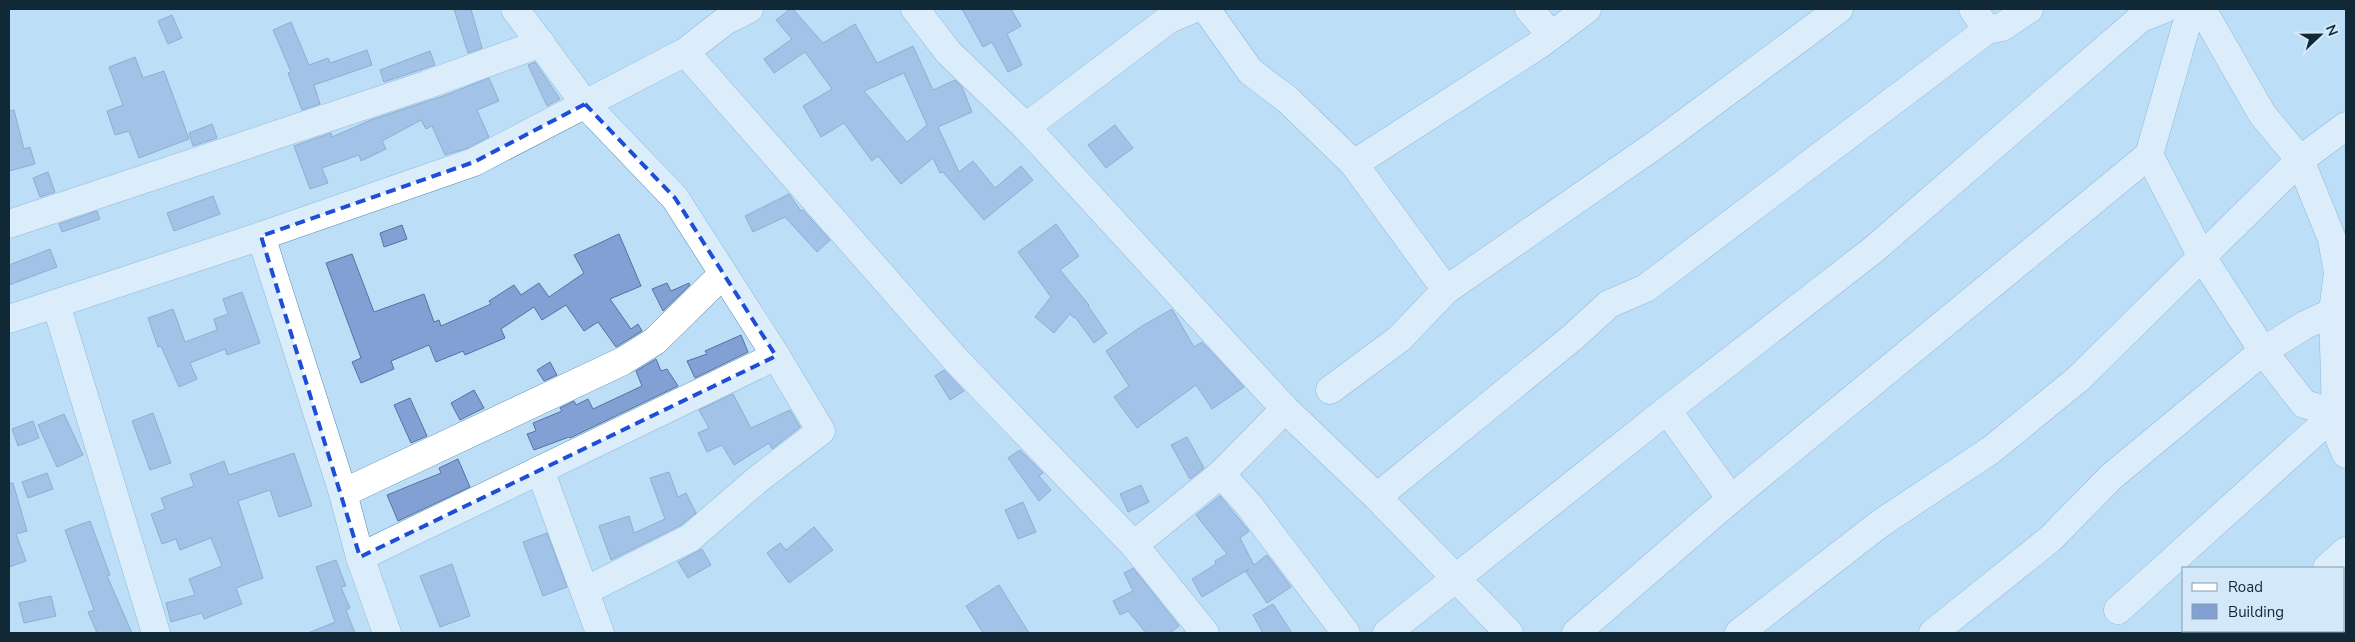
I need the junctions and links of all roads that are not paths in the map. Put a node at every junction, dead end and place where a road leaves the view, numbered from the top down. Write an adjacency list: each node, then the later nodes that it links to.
1 (515, 9): 15 (street)
2 (749, 9): 16 (street)
3 (915, 9): 19 (street)
4 (1193, 9): 19 (street)
5 (1206, 9): 22 (street)
6 (1530, 9): 14 (street)
7 (1587, 9): 14 (street)
8 (1839, 9): 27 (street)
9 (2029, 9): 13 (street)
10 (2191, 9): 20 (street)
11 (2202, 9): 21 (street)
12 (2146, 12): 36 (street)
13 (1980, 19): 41 (street)
14 (1551, 35): 22 (street)
15 (541, 43): 17 (street); 23 (street)
16 (685, 52): 17 (street); 43 (street)
17 (585, 104): 24 (street); 26 (street)
18 (2346, 126): 21 (street)
19 (1026, 127): 35 (street)
20 (2149, 155): 25 (street); 42 (street)
21 (2300, 160): 25 (street); 29 (street)
22 (1354, 164): 27 (street)
23 (9, 224)
24 (261, 236): 28 (street); 40 (street)
25 (2202, 257): 31 (street); 58 (street)
26 (723, 274): 32 (street); 40 (street)
27 (1446, 290): 33 (street)
28 (56, 304): 30 (street); 50 (street)
29 (2339, 312): 31 (street); 34 (street)
30 (9, 319)
31 (2263, 351): 34 (street); 59 (street)
32 (776, 356): 38 (street); 48 (street)
33 (1330, 390)
34 (2341, 408): 37 (street); 49 (street)
35 (1285, 409): 39 (street); 41 (street)
36 (1666, 410): 42 (street); 47 (street)
37 (2346, 454)
38 (540, 470): 45 (street); 48 (street)
39 (1222, 474): 43 (street); 54 (street)
40 (343, 493): 45 (street)
41 (1377, 497): 47 (street)
42 (1731, 499): 57 (street)
43 (1134, 545): 53 (street)
44 (2346, 552): 46 (street)
45 (360, 558): 51 (street)
46 (2328, 567)
47 (1454, 579): 55 (street); 56 (street)
48 (585, 591): 52 (street)
49 (2118, 610)
50 (156, 633)
51 (388, 633)
52 (600, 633)
53 (1205, 633)
54 (1346, 633)
55 (1387, 633)
56 (1508, 633)
57 (1576, 633)
58 (1739, 633)
59 (1933, 633)

